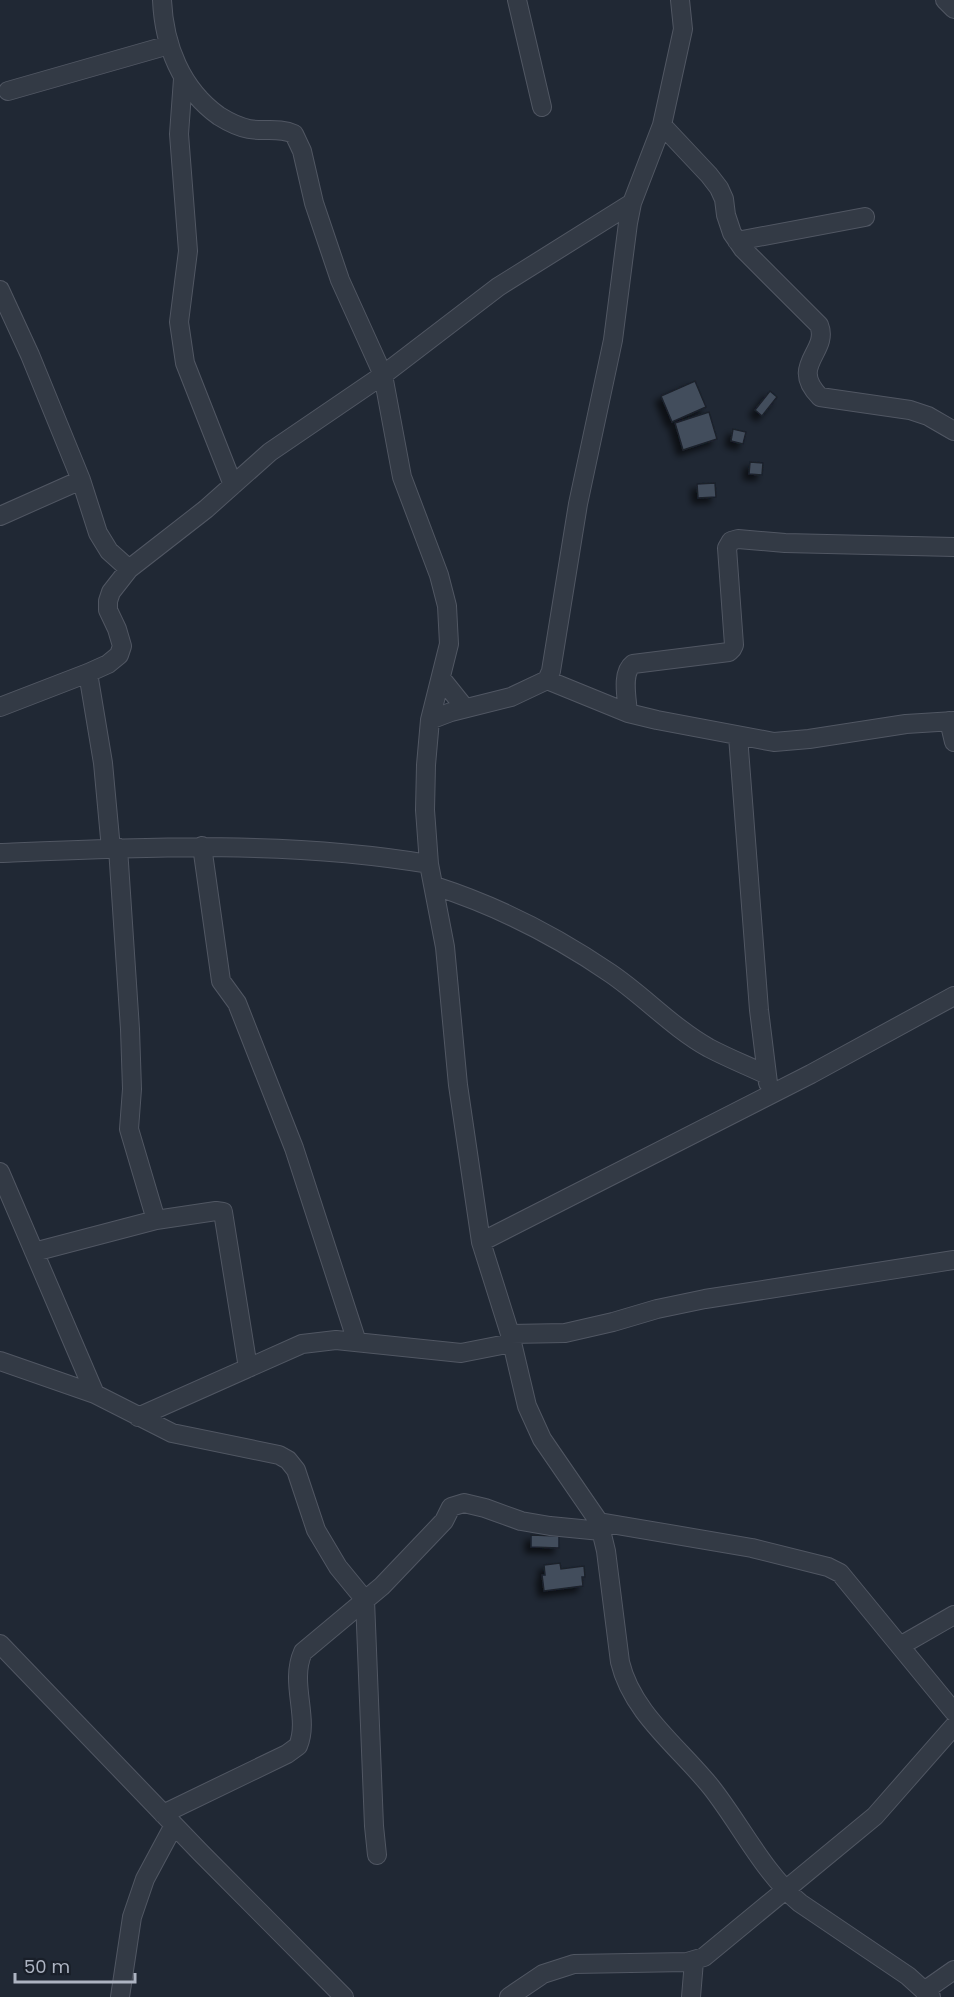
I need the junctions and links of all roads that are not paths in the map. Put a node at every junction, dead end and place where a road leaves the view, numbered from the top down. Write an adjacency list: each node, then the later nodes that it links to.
1 (162, 0): 6 (street)
2 (517, 0): 9 (street)
3 (680, 0): 10 (street)
4 (945, 0): 5 (street)
5 (954, 9)
6 (169, 45): 7 (street); 8 (street)
7 (183, 79): 15 (street); 18 (street)
8 (8, 91)
9 (542, 107)
10 (662, 125): 11 (street); 13 (street)
11 (632, 203): 15 (street); 24 (street)
12 (865, 217): 13 (street)
13 (737, 241): 16 (street)
14 (0, 290): 17 (street)
15 (383, 375): 18 (street); 23 (street)
16 (954, 431)
17 (81, 480): 19 (street); 21 (street)
18 (232, 485): 21 (street)
19 (0, 516)
20 (954, 548): 27 (street)
21 (129, 568): 22 (street)
22 (88, 673): 25 (street); 33 (street)
23 (441, 678): 26 (street); 28 (street)
24 (547, 680): 26 (street); 27 (street)
25 (0, 708)
26 (465, 708): 28 (street)
27 (628, 712): 30 (street)
28 (430, 720): 35 (street)
29 (951, 721): 30 (street); 31 (street)
30 (738, 735): 38 (street)
31 (954, 742)
32 (202, 846): 33 (street); 35 (street); 46 (street)
33 (114, 848): 34 (street); 41 (street)
34 (0, 853)
35 (429, 864): 36 (street)
36 (435, 886): 38 (street); 42 (street)
37 (954, 996): 39 (street)
38 (767, 1075): 39 (street)
39 (770, 1096): 42 (street)
40 (0, 1172): 43 (street)
41 (156, 1220): 43 (street); 48 (street)
42 (481, 1242): 45 (street)
43 (34, 1252): 49 (street)
44 (954, 1260): 45 (street)
45 (511, 1339): 46 (street); 51 (street)
46 (357, 1342): 48 (street)
47 (0, 1360): 49 (street)
48 (248, 1368): 50 (street)
49 (95, 1394): 50 (street)
50 (138, 1417): 52 (street)
51 (600, 1527): 52 (street); 55 (street); 62 (street)
52 (365, 1600): 58 (street); 61 (street)
53 (954, 1615): 55 (street)
54 (0, 1644): 58 (street)
55 (900, 1646): 56 (street)
56 (954, 1712)
57 (954, 1726): 62 (street)
58 (168, 1819): 59 (street); 60 (street)
59 (188, 1840): 60 (street); 67 (street)
60 (161, 1848): 66 (street)
61 (377, 1855)
62 (784, 1890): 63 (street); 65 (street)
63 (694, 1961): 68 (street); 69 (street)
64 (954, 1970): 65 (street)
65 (927, 1994)
66 (120, 1997)
67 (344, 1997)
68 (509, 1997)
69 (691, 1997)

